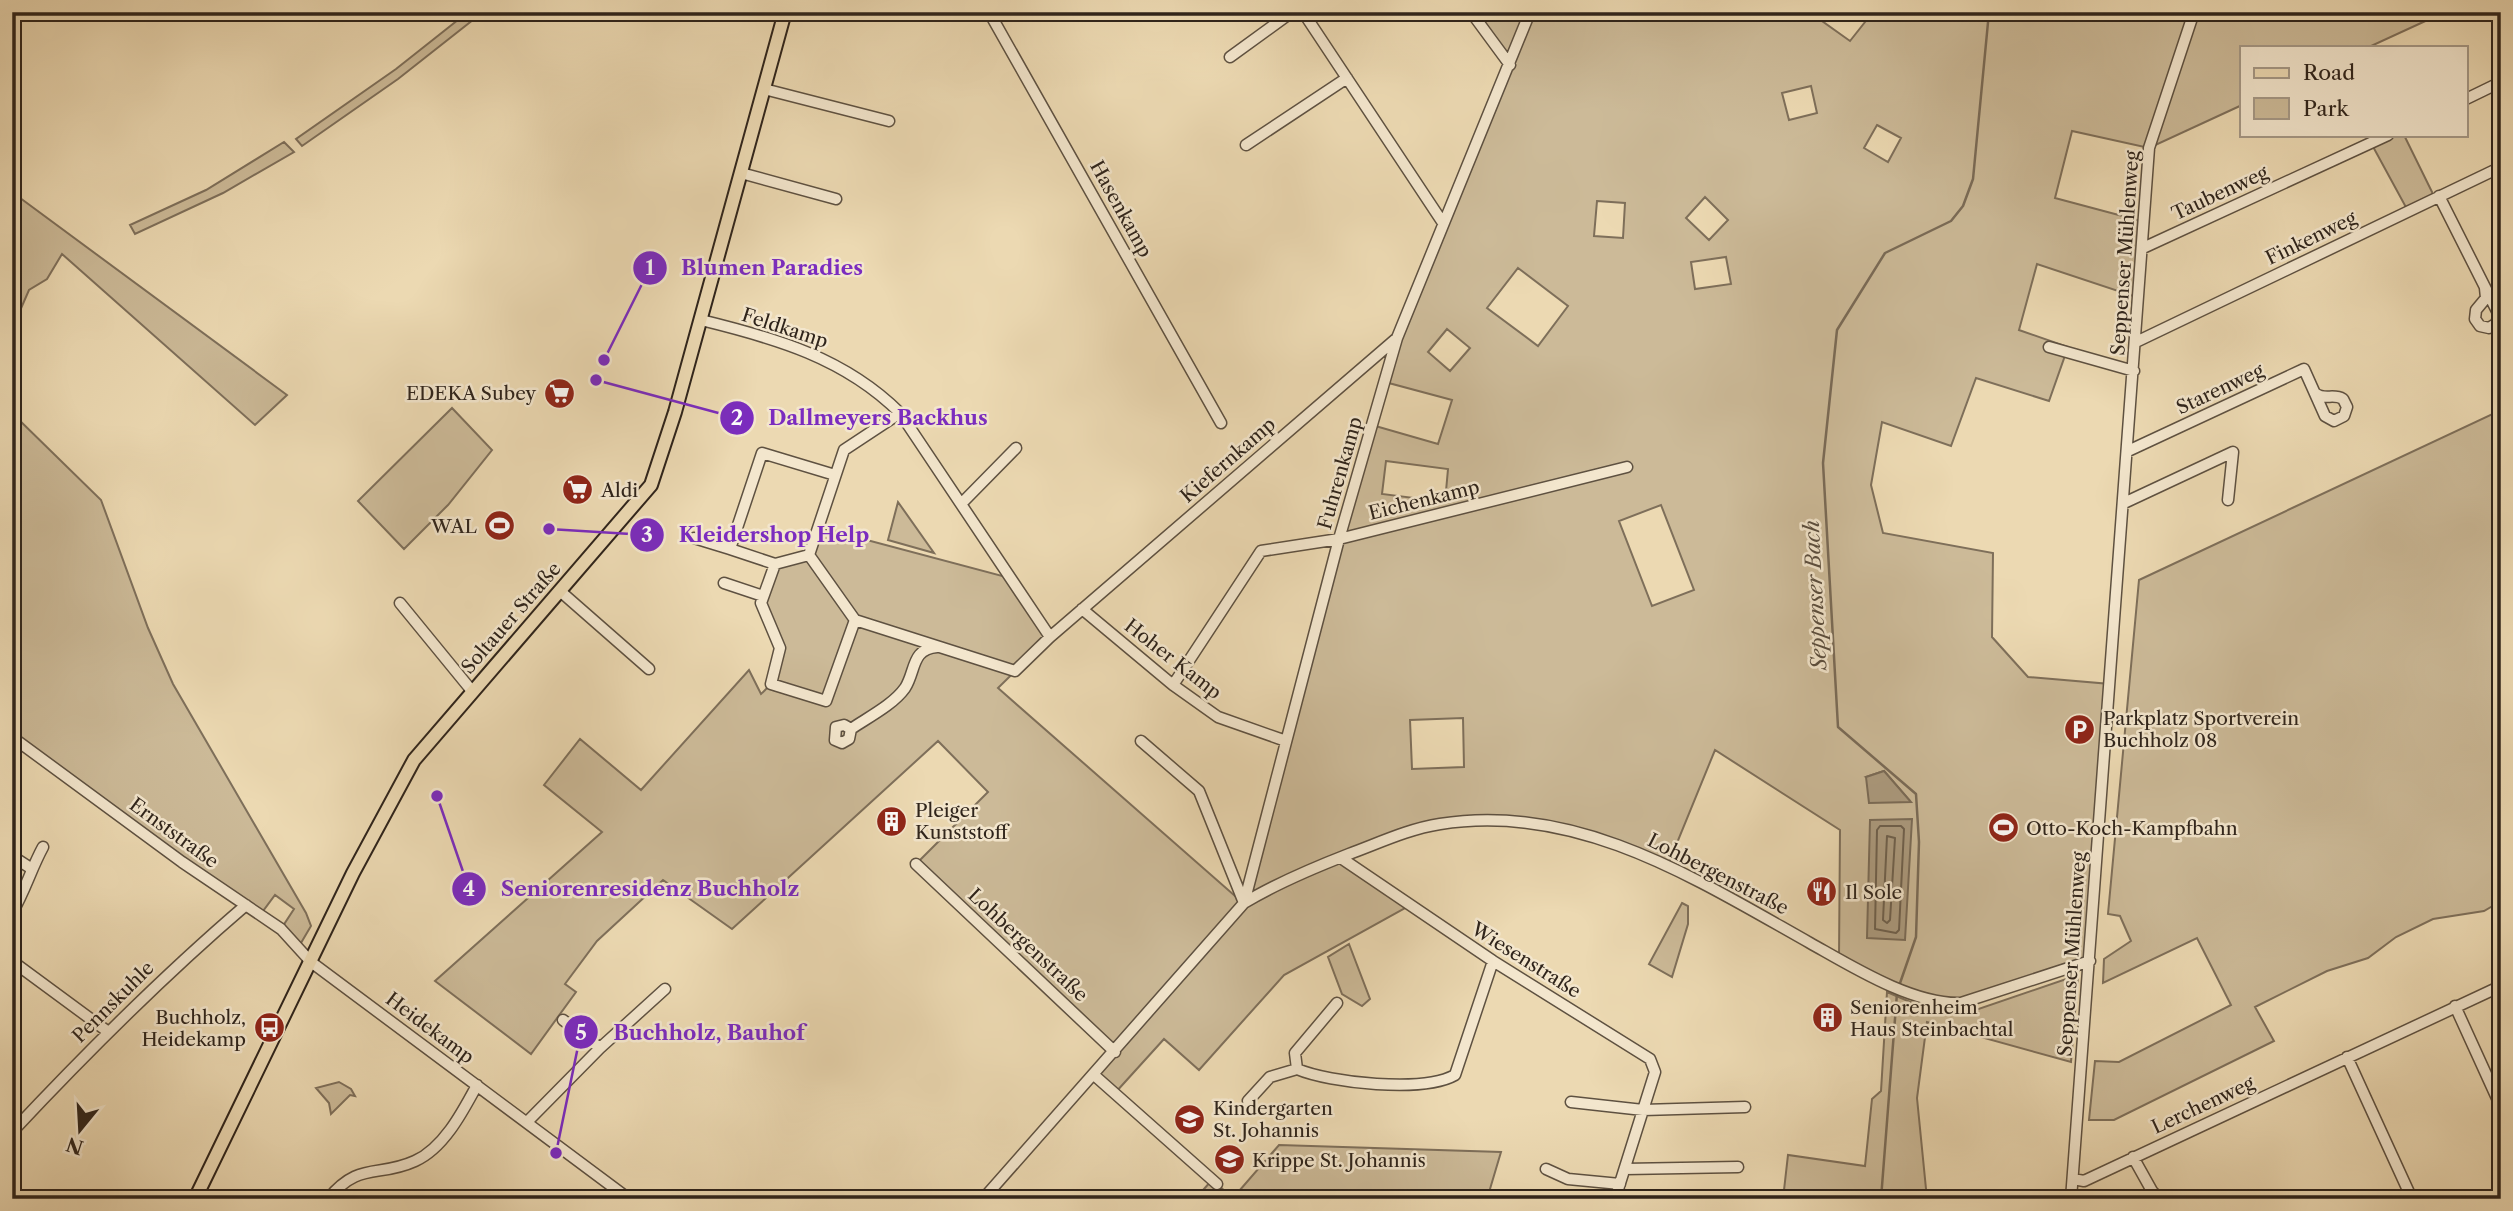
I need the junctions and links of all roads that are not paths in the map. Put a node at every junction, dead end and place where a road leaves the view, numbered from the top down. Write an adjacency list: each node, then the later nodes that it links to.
1 (785, 12): 12 (main road, Soltauer Straße)
2 (989, 12): 31 (street, Hasenkamp)
3 (1292, 12): 8 (street)
4 (1303, 12): 10 (street)
5 (1471, 12): 9 (street)
6 (1530, 12): 9 (street, Fuhrenkamp)
7 (2194, 12): 22 (street, Seppenser Mühlenweg)
8 (1230, 57)
9 (1510, 65): 21 (street, Fuhrenkamp)
10 (1347, 78): 16 (street); 21 (street)
11 (2501, 82): 13 (street)
12 (764, 89): 14 (street); 18 (main road, Soltauer Straße)
13 (2468, 98)
14 (889, 121)
15 (2386, 136): 22 (street, Taubenweg)
16 (1246, 145)
17 (2501, 167): 19 (street, Finkenweg)
18 (741, 173): 20 (street); 24 (main road, Soltauer Straße)
19 (2440, 196): 23 (street); 26 (street, Finkenweg)
20 (836, 200)
21 (1443, 223): 25 (street, Fuhrenkamp)
22 (2143, 248): 26 (street, Seppenser Mühlenweg)
23 (2485, 288)
24 (701, 320): 30 (street, Feldkamp); 45 (main road, Soltauer Straße)
25 (1397, 338): 40 (street, Fuhrenkamp); 48 (street, Kiefernkamp)
26 (2136, 342): 28 (street, Seppenser Mühlenweg)
27 (2049, 347): 28 (street)
28 (2134, 372): 33 (street, Seppenser Mühlenweg)
29 (2315, 393): 33 (street, Starenweg)
30 (900, 413): 35 (street); 38 (street, Feldkamp)
31 (1221, 424)
32 (1016, 448): 38 (street)
33 (2127, 451): 37 (street, Seppenser Mühlenweg)
34 (1627, 467): 40 (street, Eichenkamp)
35 (835, 475): 41 (street); 42 (street)
36 (2228, 500): 37 (street)
37 (2124, 503): 70 (street, Seppenser Mühlenweg)
38 (961, 504): 50 (street, Feldkamp)
39 (694, 538): 41 (street)
40 (1339, 539): 53 (street, Eichenkamp); 58 (street, Fuhrenkamp)
41 (730, 550): 43 (street)
42 (809, 555): 43 (street); 49 (street)
43 (775, 564): 46 (street)
44 (724, 583): 46 (street)
45 (560, 591): 52 (street); 54 (main road, Soltauer Straße)
46 (763, 596): 49 (street)
47 (400, 603): 54 (street, Soltauer Straße)
48 (1082, 609): 50 (street); 53 (street, Hoher Kamp)
49 (855, 620): 51 (street)
50 (1050, 637): 51 (street)
51 (939, 647): 55 (street)
52 (649, 669)
53 (1173, 685): 58 (street, Hoher Kamp)
54 (472, 691): 68 (main road, Soltauer Straße)
55 (851, 729)
56 (12, 737): 65 (street, Ernststraße)
57 (1141, 740): 64 (street)
58 (1286, 741): 64 (street, Fuhrenkamp)
59 (43, 847): 63 (street)
60 (12, 856): 63 (street)
61 (1341, 858): 64 (street, Lohbergenstraße); 69 (street, Wiesenstraße); 70 (street, Lohbergenstraße)
62 (916, 864): 78 (street, Lohbergenstraße)
63 (32, 869): 66 (street)
64 (1244, 903): 78 (street, Lohbergenstraße)
65 (246, 905): 68 (street, Ernststraße); 76 (street, Pennskuhle)
66 (14, 907)
67 (12, 961): 76 (street)
68 (311, 961): 82 (street, Heidekamp); 97 (main road, Soltauer Straße)
69 (1493, 961): 80 (street); 87 (street, Wiesenstraße)
70 (2090, 961): 94 (street, Seppenser Mühlenweg)
71 (2501, 986): 74 (street, Lerchenweg)
72 (665, 989): 77 (street)
73 (1337, 1003): 80 (street)
74 (2455, 1006): 79 (street, Lerchenweg); 86 (street)
75 (563, 1020): 77 (street)
76 (107, 1031): 89 (street, Pennskuhle)
77 (600, 1048): 88 (street)
78 (1115, 1052): 81 (street, Lohbergenstraße)
79 (2347, 1057): 90 (street, Lerchenweg); 104 (street)
80 (1297, 1069): 83 (street)
81 (1094, 1075): 95 (street); 100 (street, Lohbergenstraße)
82 (477, 1085): 88 (street, Heidekamp); 98 (street)
83 (1248, 1101)
84 (1571, 1102): 87 (street)
85 (1745, 1107): 87 (street)
86 (2501, 1107)
87 (1643, 1110): 93 (street, Wiesenstraße)
88 (527, 1122): 99 (street, Heidekamp)
89 (12, 1132)
90 (2133, 1157): 94 (street, Lerchenweg); 103 (street)
91 (1738, 1167): 93 (street)
92 (1546, 1168): 96 (street)
93 (1625, 1169): 96 (street, Wiesenstraße)
94 (2073, 1179): 102 (street, Seppenser Mühlenweg)
95 (1217, 1184)
96 (1620, 1184): 101 (street, Wiesenstraße)
97 (195, 1199)
98 (328, 1199)
99 (629, 1199)
100 (983, 1199)
101 (1615, 1199)
102 (2071, 1199)
103 (2160, 1199)
104 (2412, 1199)

